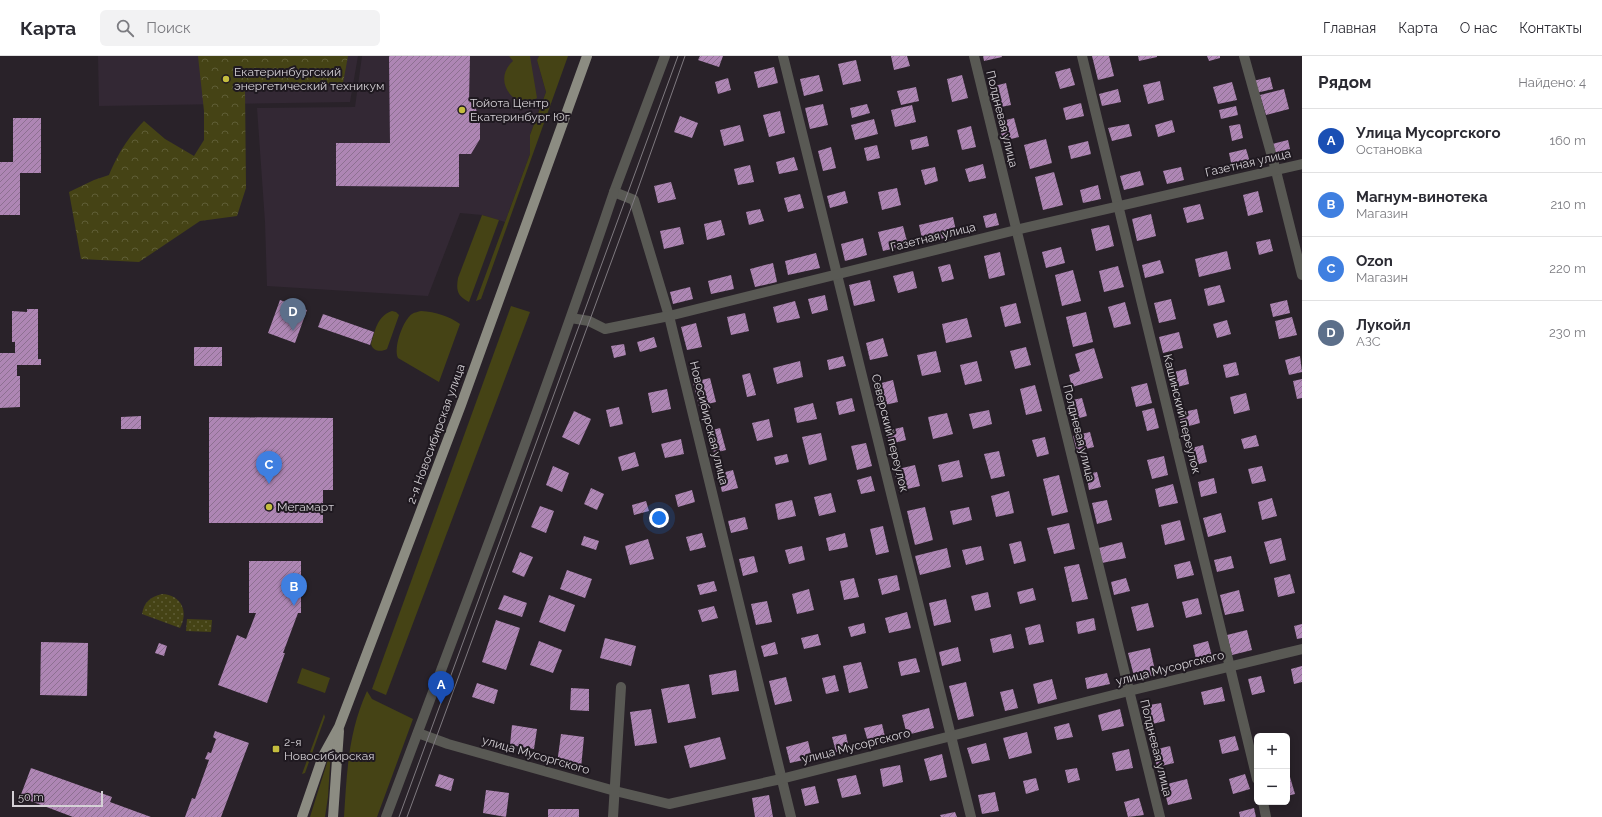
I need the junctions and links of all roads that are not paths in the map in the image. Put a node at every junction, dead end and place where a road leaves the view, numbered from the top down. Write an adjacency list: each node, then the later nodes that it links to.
1 (587, 56): 20 (main road, 2-я Новосибирская улица)
2 (665, 56): 9 (street)
3 (783, 56): 12 (street, Северский переулок)
4 (974, 56): 11 (street, Полдневая улица)
5 (1082, 56): 10 (street, Кашинский переулок)
6 (1244, 56): 8 (street)
7 (1302, 164): 8 (street, Газетная улица)
8 (1276, 171): 10 (street, Газетная улица); 13 (street)
9 (614, 192): 14 (street, Новосибирская улица); 15 (street)
10 (1118, 207): 11 (street, Газетная улица); 17 (street, Кашинский переулок)
11 (1016, 230): 12 (street, Газетная улица); 19 (street, Полдневая улица)
12 (838, 274): 14 (street, Газетная улица); 22 (street, Северский переулок)
13 (1302, 275)
14 (669, 316): 15 (street, Газетная улица); 24 (street, Новосибирская улица)
15 (571, 318): 21 (street)
16 (1302, 649): 17 (street, улица Мусоргского)
17 (1229, 667): 19 (street, улица Мусоргского); 23 (street, Кашинский переулок)
18 (621, 687): 25 (street)
19 (1129, 691): 22 (street, улица Мусоргского); 33 (street, Полдневая улица)
20 (339, 727): 27 (main road, 2-я Новосибирская улица); 28 (main road)
21 (418, 733): 25 (street, улица Мусоргского); 29 (street)
22 (951, 736): 24 (street, улица Мусоргского); 32 (street, Северский переулок)
23 (1254, 769)
24 (781, 779): 25 (street, улица Мусоргского); 31 (street, Новосибирская улица)
25 (615, 791): 30 (street)
26 (1264, 805): 34 (street)
27 (302, 817)
28 (333, 817)
29 (386, 817)
30 (613, 817)
31 (791, 817)
32 (971, 817)
33 (1160, 817)
34 (1266, 817)

